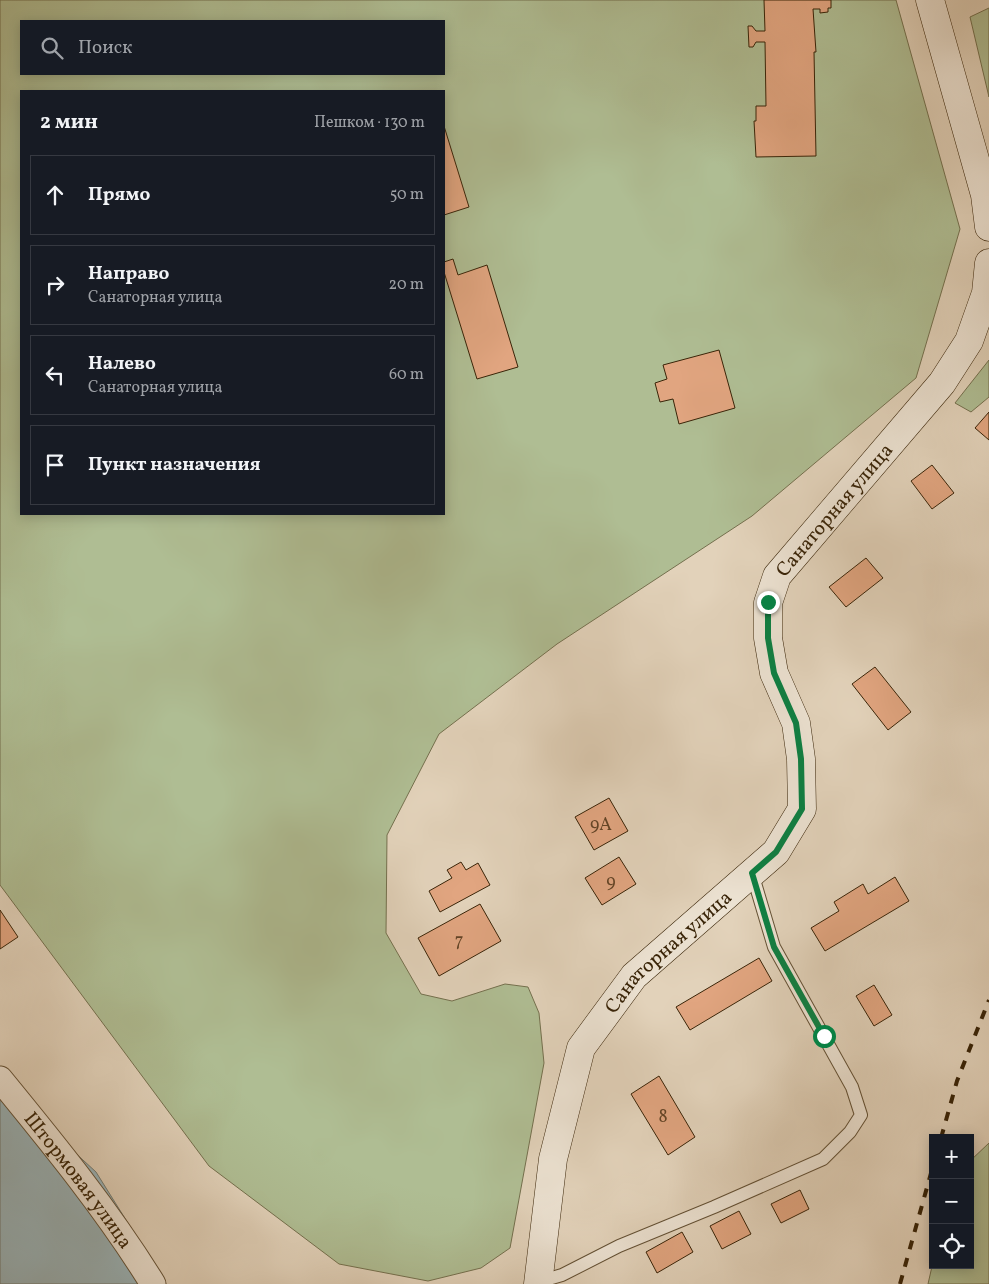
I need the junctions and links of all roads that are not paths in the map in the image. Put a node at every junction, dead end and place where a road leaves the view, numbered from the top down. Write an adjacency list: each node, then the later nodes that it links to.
1 (930, 0): 2 (main road)
2 (989, 227)
3 (989, 263): 4 (main road, Санаторная улица)
4 (752, 873): 6 (main road, Санаторная улица); 6 (lane)
5 (0, 1080): 7 (street, Штормовая улица)
6 (538, 1283)
7 (153, 1284)

